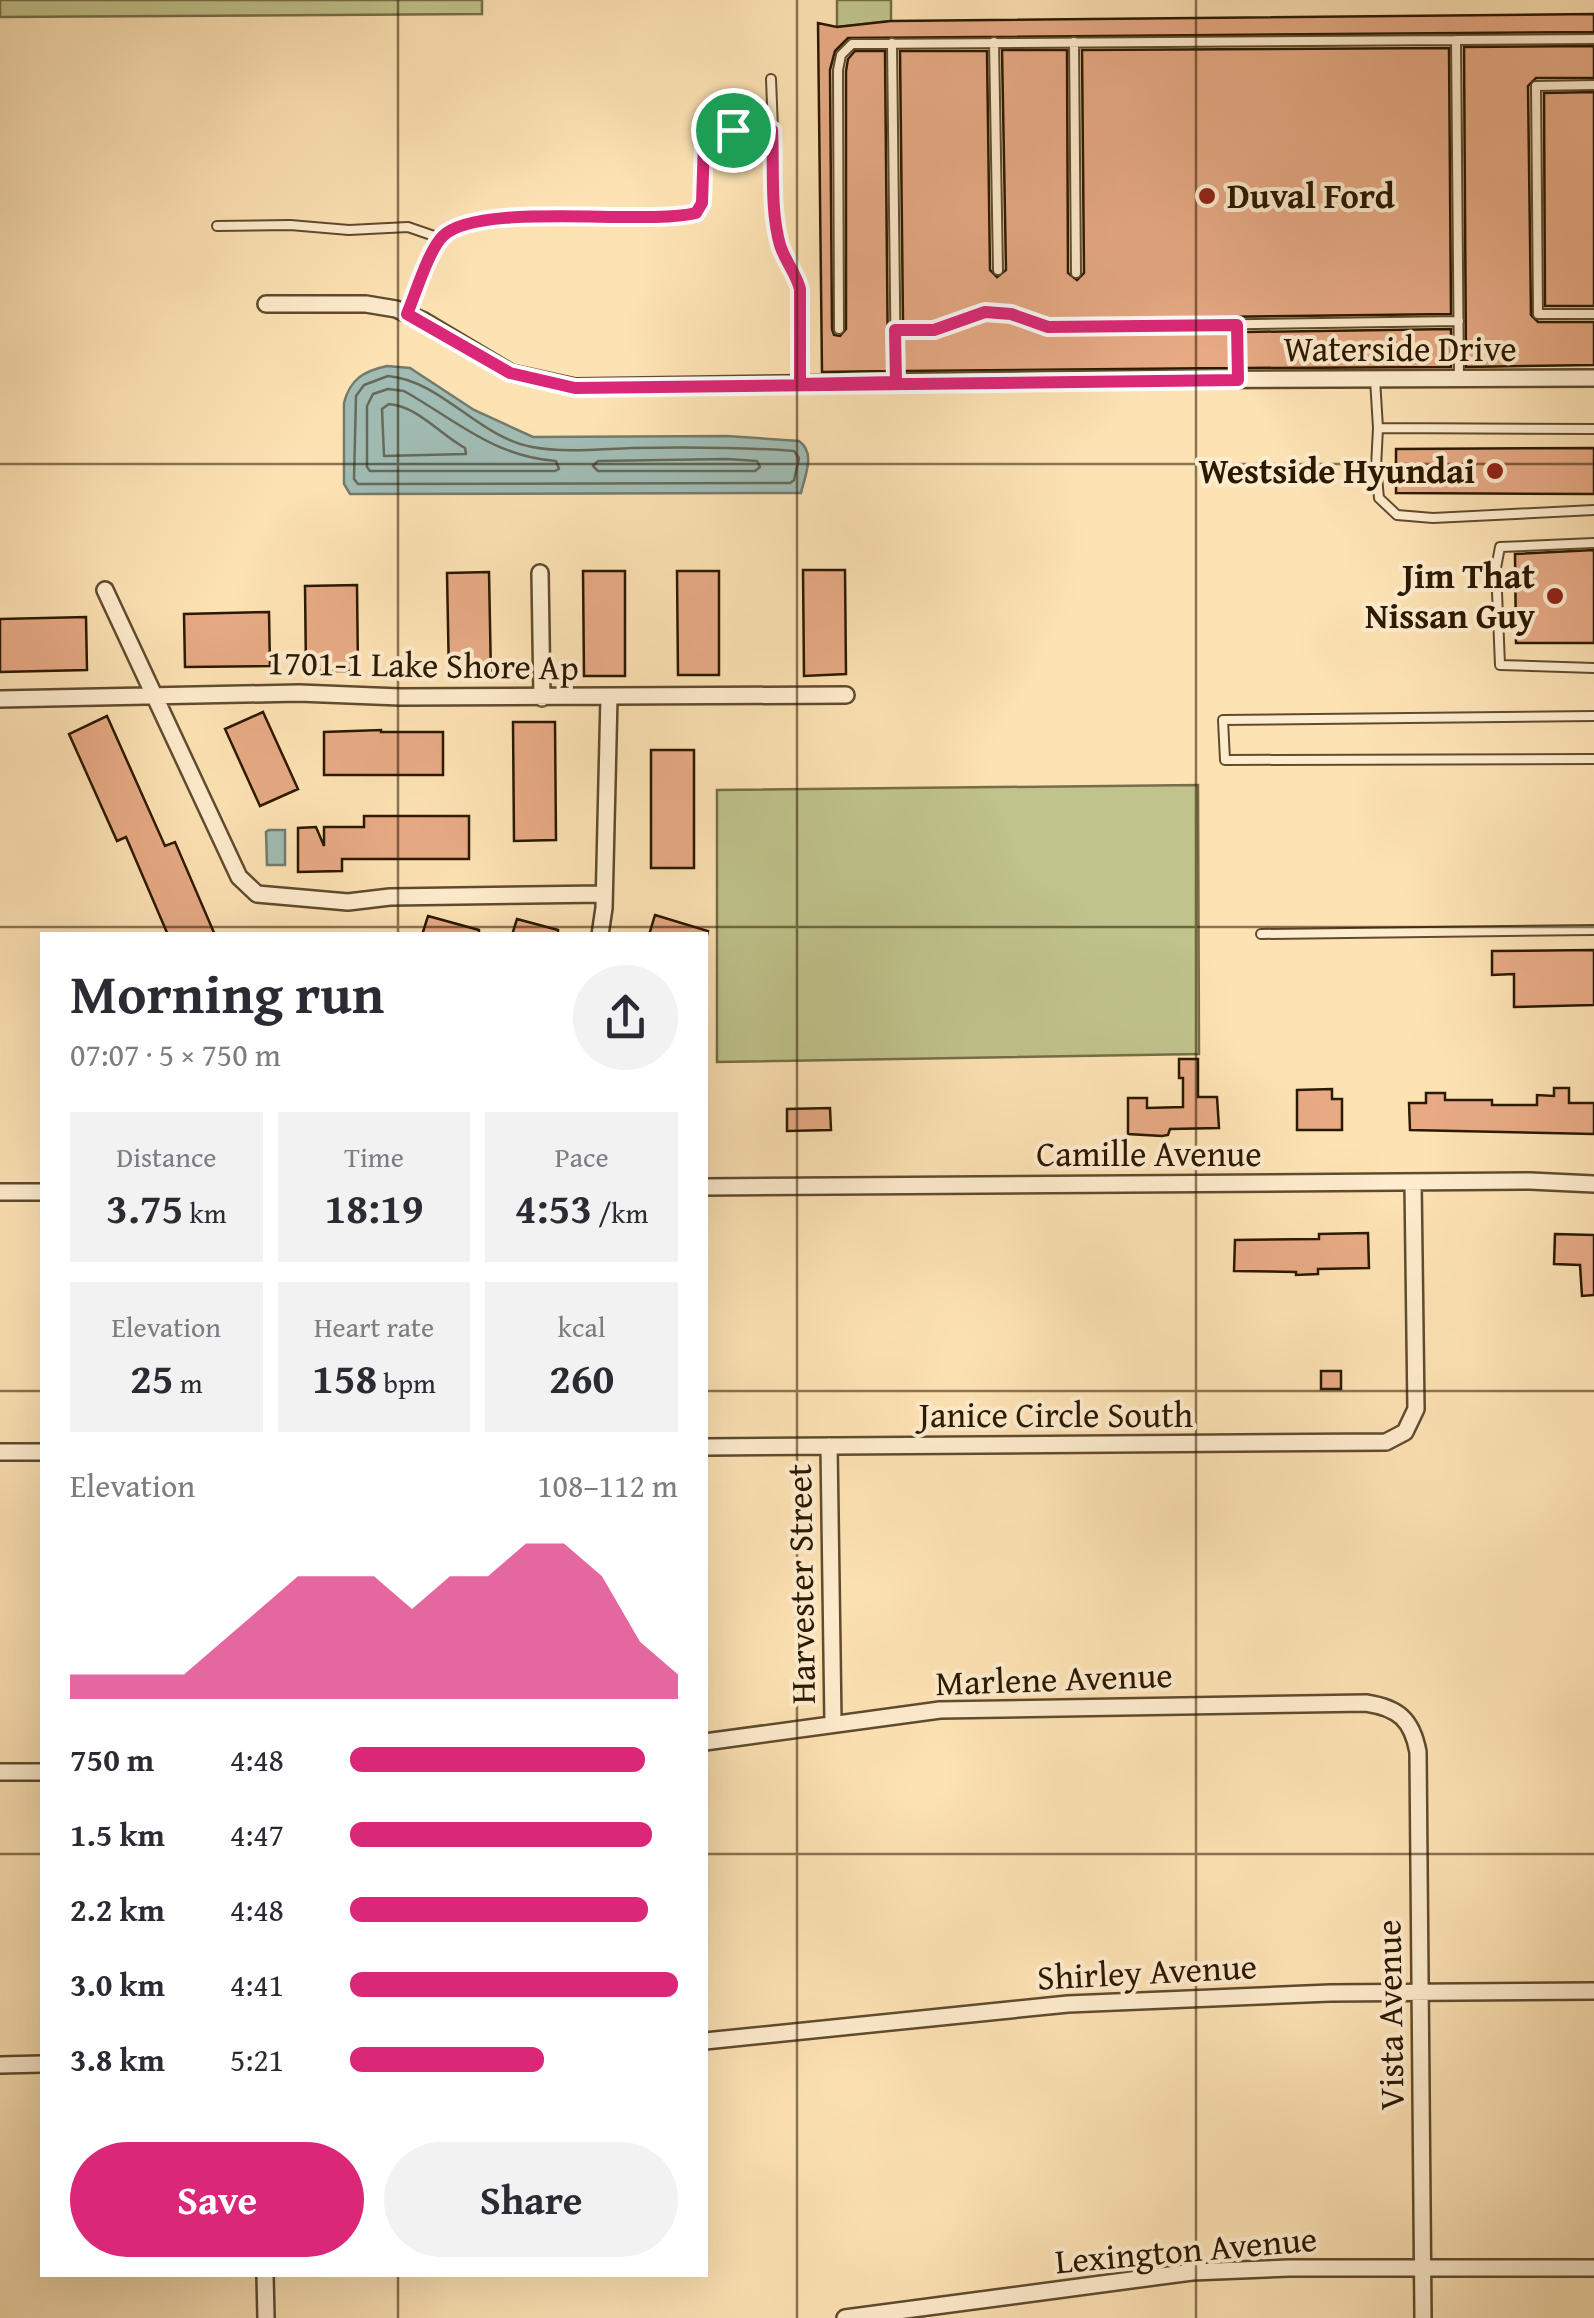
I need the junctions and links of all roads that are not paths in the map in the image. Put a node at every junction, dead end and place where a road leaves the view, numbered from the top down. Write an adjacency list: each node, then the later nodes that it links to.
1 (1594, 39): 2 (lane)
2 (1456, 40): 4 (lane); 16 (lane)
3 (994, 42): 4 (lane); 5 (lane); 11 (lane)
4 (1074, 42): 12 (lane)
5 (892, 44): 18 (lane); 19 (lane)
6 (771, 79): 8 (lane)
7 (1594, 85): 15 (lane)
8 (772, 130): 10 (lane); 25 (lane)
9 (217, 226): 10 (lane)
10 (440, 238): 14 (lane)
11 (998, 270)
12 (1076, 273)
13 (266, 304): 14 (street, Waterside Drive)
14 (407, 314): 25 (street, Waterside Drive)
15 (1594, 314)
16 (1459, 321): 17 (lane); 22 (lane)
17 (1237, 325): 19 (lane); 23 (lane)
18 (839, 330)
19 (895, 330): 24 (lane)
20 (1594, 378): 22 (street, Waterside Drive)
21 (1375, 379): 22 (street, Waterside Drive); 23 (street, Waterside Drive); 26 (lane)
22 (1459, 379)
23 (1238, 380): 24 (street, Waterside Drive)
24 (896, 382): 25 (street, Waterside Drive)
25 (800, 384)
26 (1378, 428): 27 (lane); 28 (lane)
27 (1594, 429)
28 (1594, 510)
29 (1594, 543): 32 (lane)
30 (540, 573): 36 (street)
31 (106, 590): 34 (street)
32 (1594, 668)
33 (846, 695): 35 (street, 1701-1 Lake Shore Ap)
34 (156, 696): 36 (street, 1701-1 Lake Shore Ap); 37 (street, 1701-1 Lake Shore Ap); 40 (street)
35 (608, 697): 36 (street, 1701-1 Lake Shore Ap); 40 (street)
36 (542, 698)
37 (0, 699)
38 (1594, 716): 39 (lane)
39 (1594, 760)
40 (603, 894): 42 (street)
41 (1594, 930): 43 (lane)
42 (600, 932)
43 (1262, 934)
44 (1413, 1182): 45 (street, Camille Avenue); 46 (street, Camille Avenue); 49 (street, Janice Circle South)
45 (1594, 1184)
46 (708, 1187)
47 (0, 1192): 48 (street)
48 (40, 1192)
49 (829, 1446): 50 (street, Janice Circle South); 54 (street, Harvester Street)
50 (708, 1447)
51 (0, 1452): 52 (street)
52 (40, 1452)
53 (1404, 1716): 54 (street, Marlene Avenue); 58 (street, Vista Avenue)
54 (832, 1722): 55 (street, Marlene Avenue)
55 (708, 1742)
56 (0, 1772): 57 (street)
57 (40, 1772)
58 (1420, 1991): 59 (street, Shirley Avenue); 60 (street, Shirley Avenue); 63 (street, Vista Avenue)
59 (1594, 1991)
60 (708, 2041)
61 (40, 2064): 62 (street)
62 (0, 2065)
63 (1423, 2268): 64 (street, Lexington Avenue); 67 (street, Lexington Avenue); 68 (street, Vista Avenue)
64 (1594, 2268)
65 (266, 2277): 66 (street)
66 (266, 2318)
67 (844, 2318)
68 (1422, 2318)

